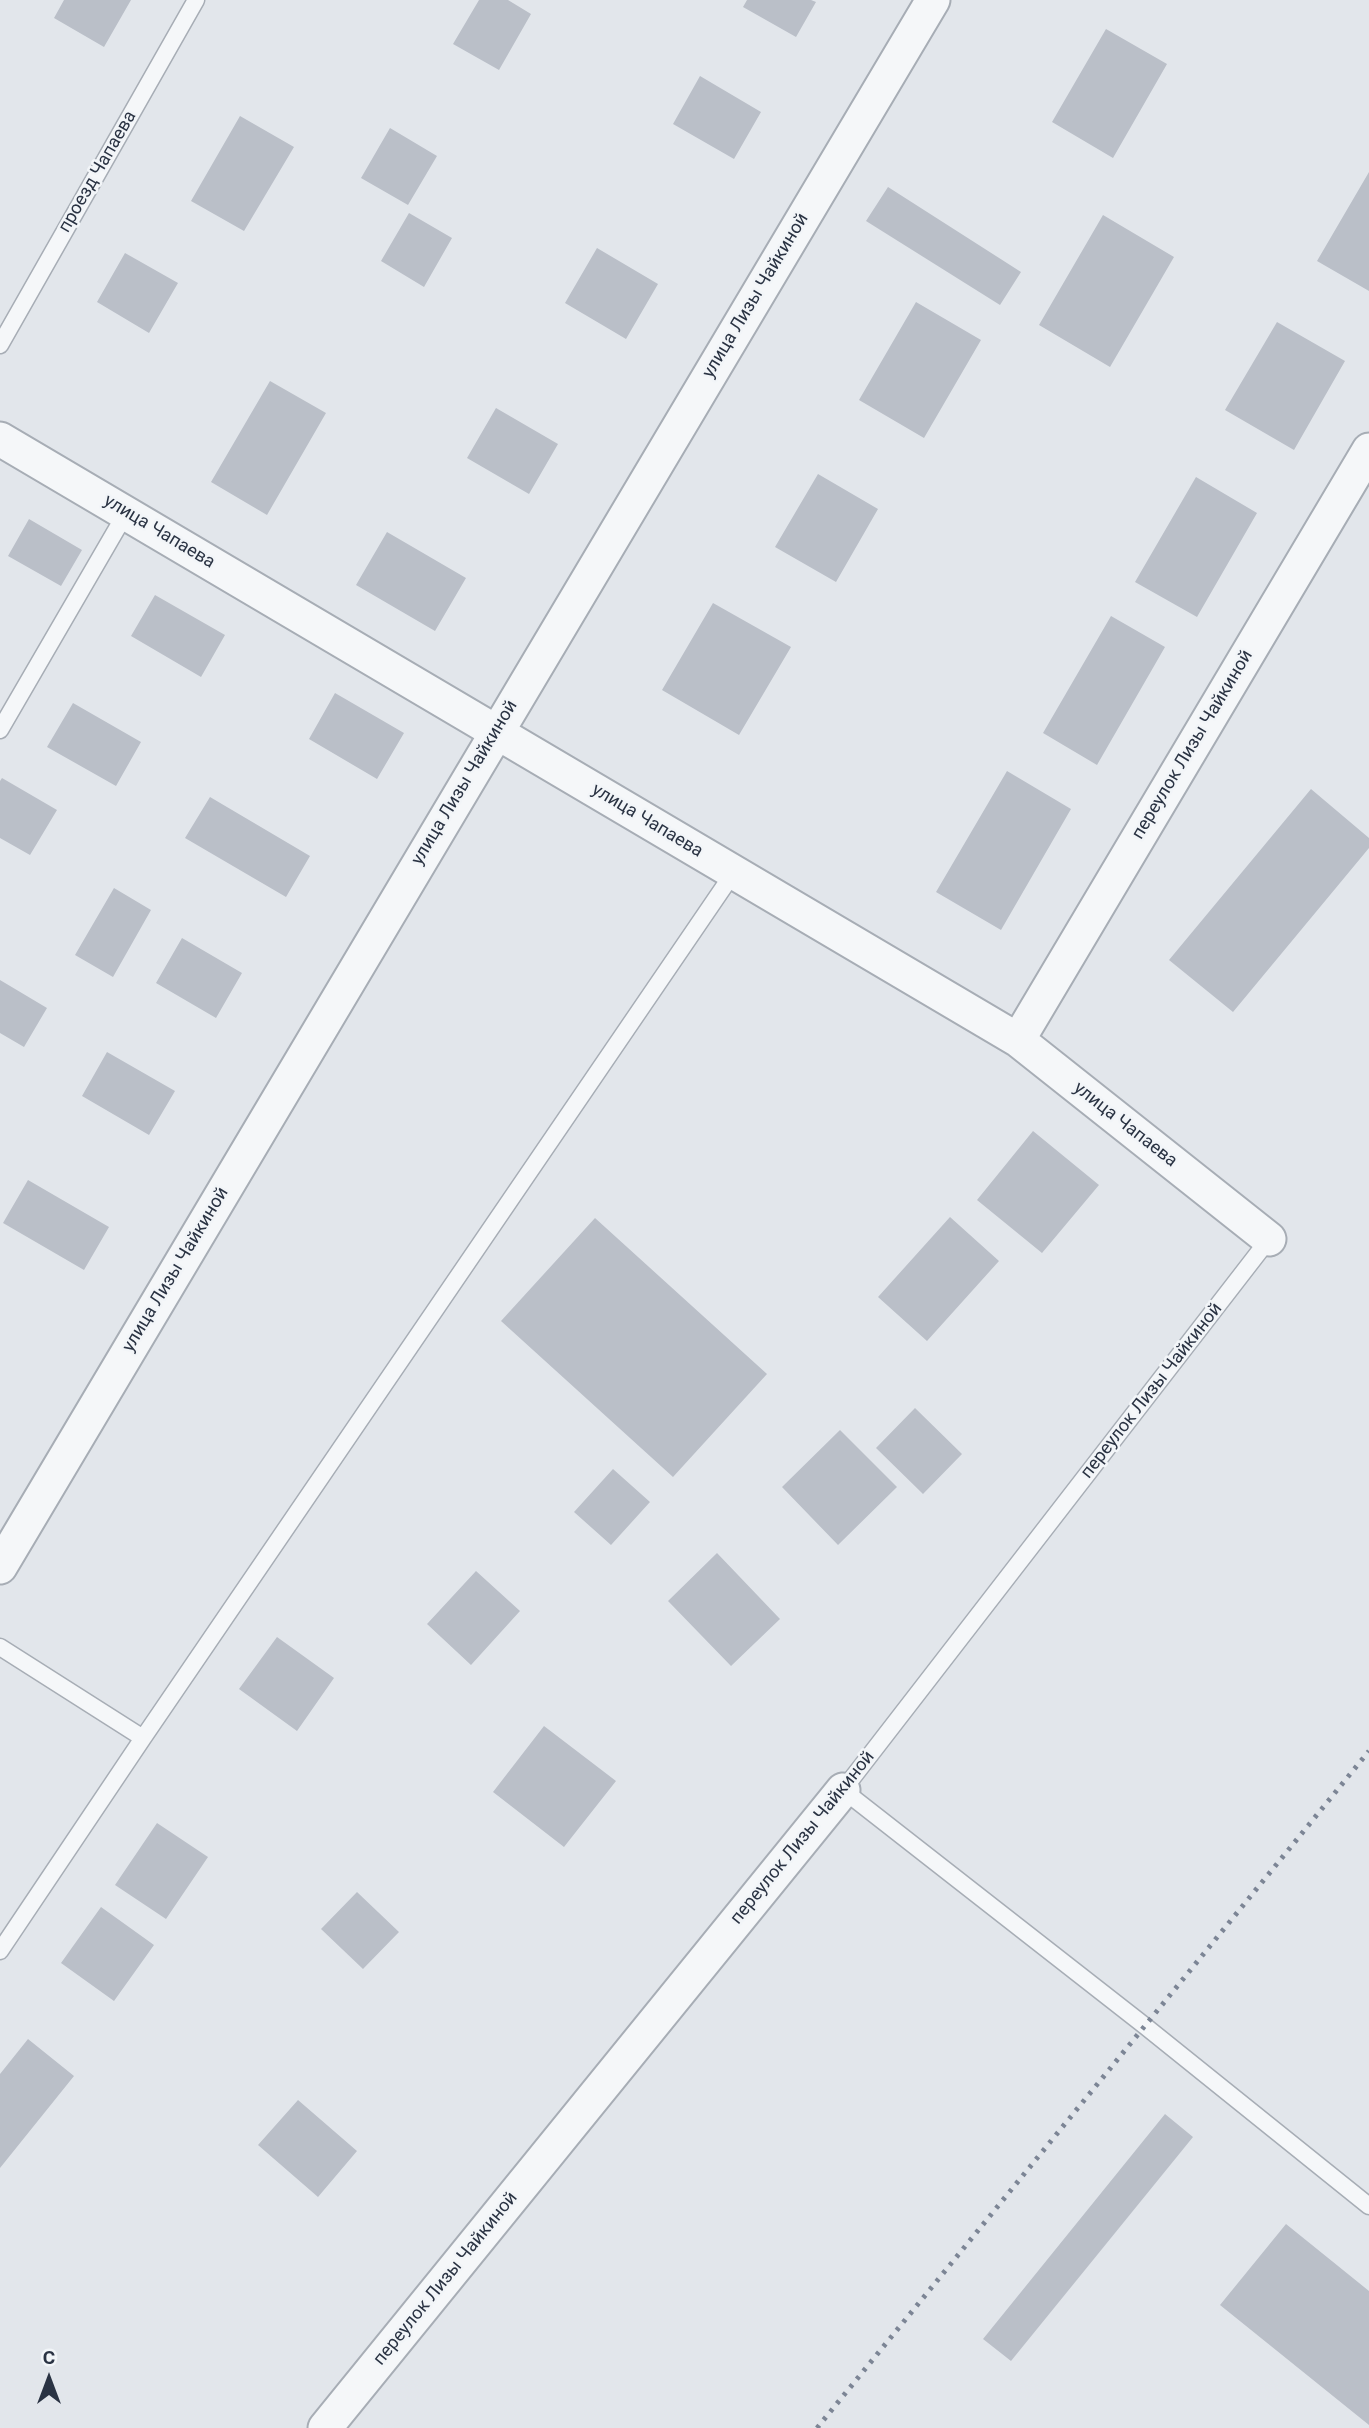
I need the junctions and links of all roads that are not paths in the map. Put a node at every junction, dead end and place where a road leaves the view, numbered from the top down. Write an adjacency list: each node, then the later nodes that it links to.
1 (196, 0): 3 (lane, проезд Чапаева)
2 (933, 0): 8 (street, улица Лизы Чайкиной)
3 (0, 345)
4 (0, 439): 6 (street, улица Чапаева)
5 (1369, 450): 10 (street, переулок Лизы Чайкиной)
6 (126, 513): 7 (lane); 8 (street, улица Чапаева)
7 (0, 730)
8 (496, 731): 9 (street, улица Чапаева); 12 (street, улица Лизы Чайкиной)
9 (734, 872): 10 (street, улица Чапаева); 14 (lane)
10 (1018, 1040): 11 (street, улица Чапаева)
11 (1269, 1239): 15 (lane, переулок Лизы Чайкиной)
12 (0, 1567)
13 (0, 1647): 14 (lane)
14 (143, 1738): 16 (lane)
15 (843, 1790): 17 (lane); 18 (street, переулок Лизы Чайкиной)
16 (0, 1951)
17 (1369, 2206)
18 (325, 2428)

